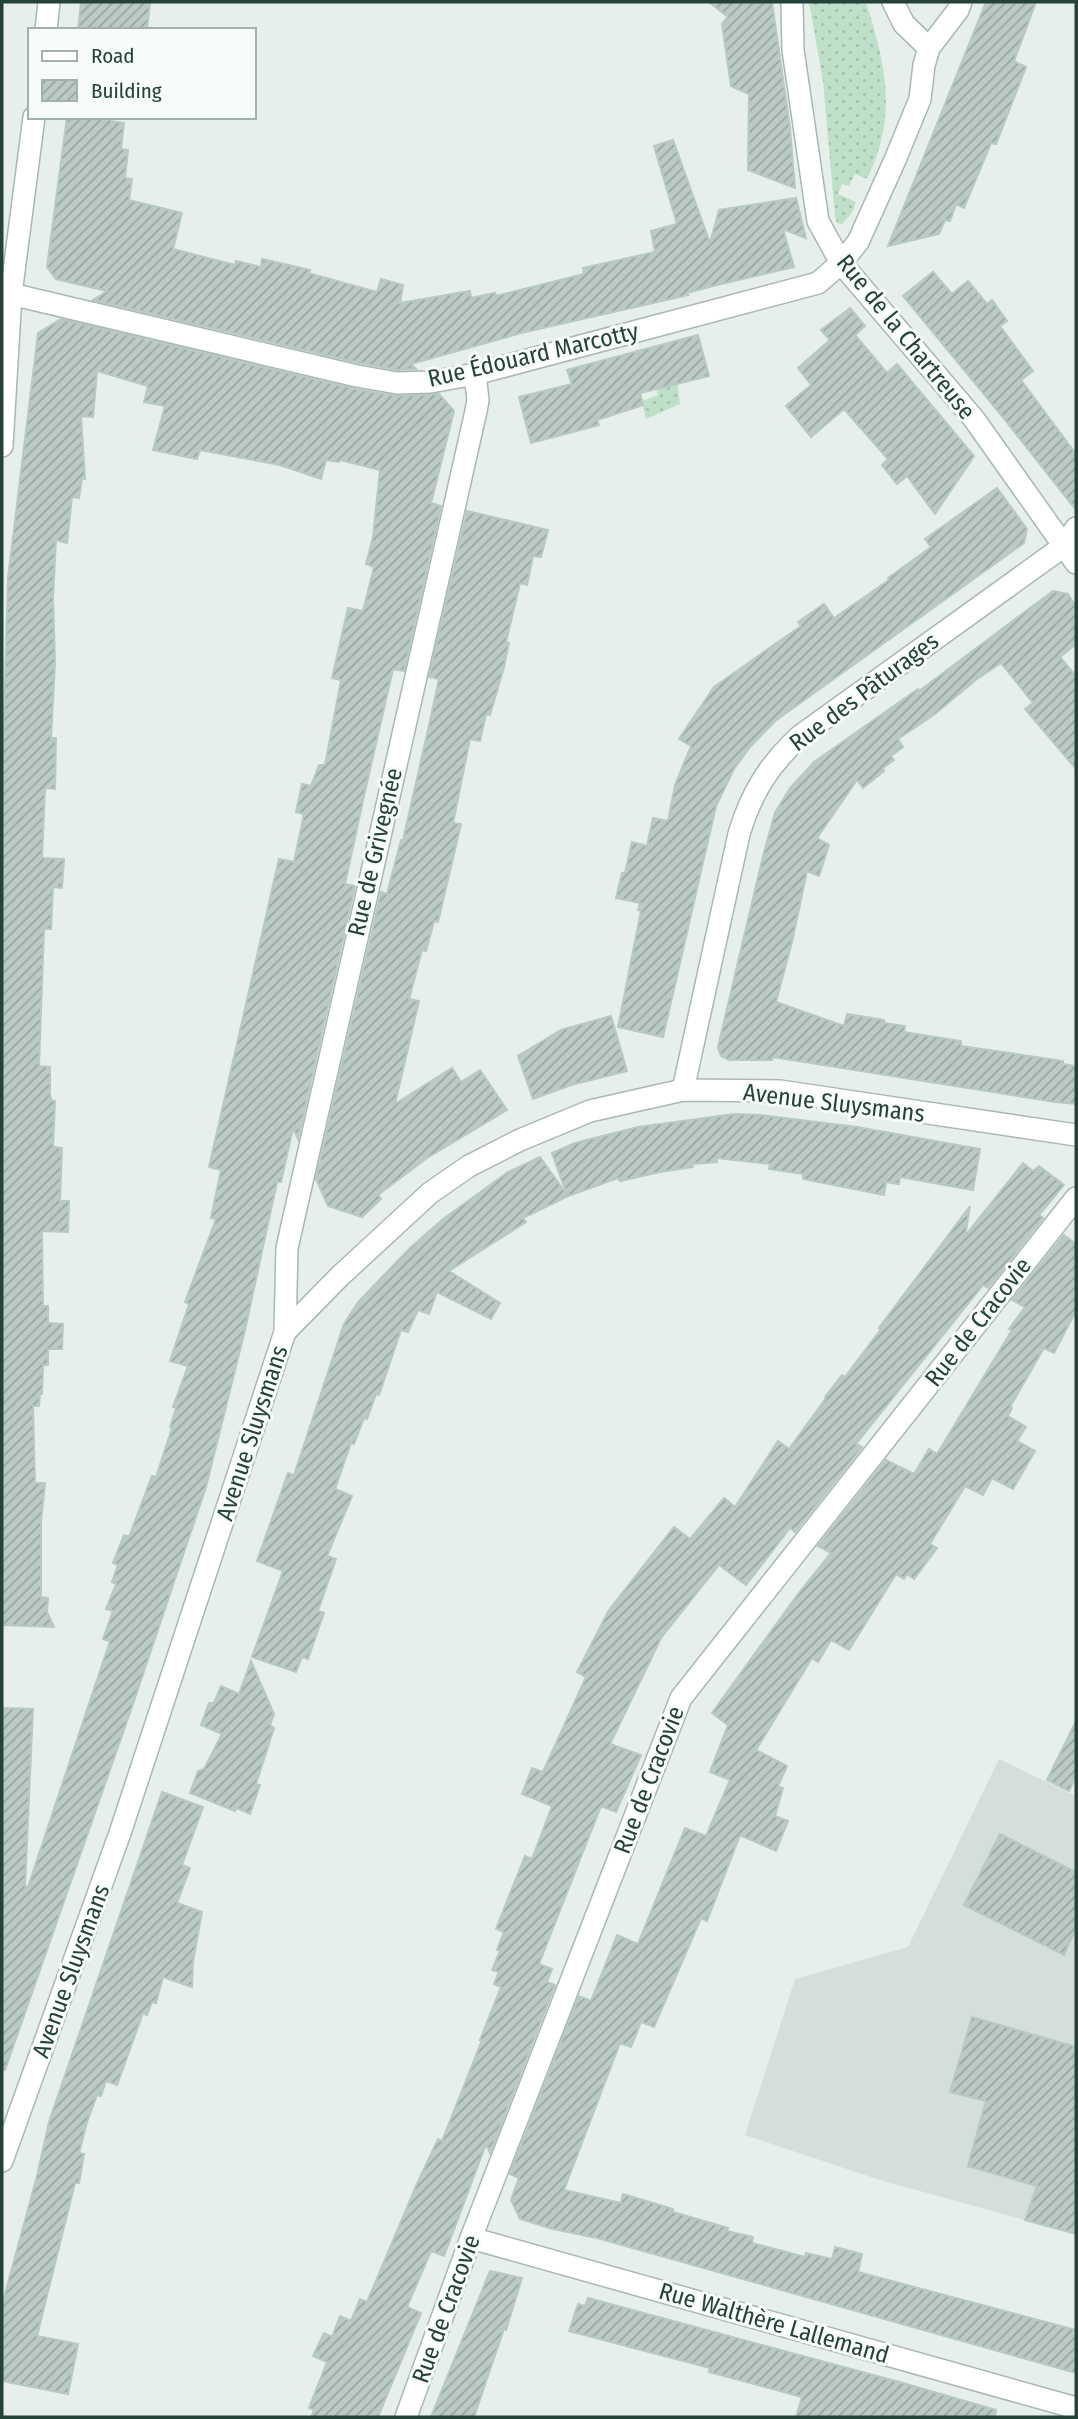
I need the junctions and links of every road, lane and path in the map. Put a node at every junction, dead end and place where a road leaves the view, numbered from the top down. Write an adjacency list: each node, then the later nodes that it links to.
1 (49, 2): 5 (street)
2 (792, 2): 8 (street, Rue de la Chartreuse)
3 (893, 2): 6 (street)
4 (961, 2): 6 (street)
5 (46, 28)
6 (929, 48): 8 (street, Rue Édouard Marcotty)
7 (34, 119): 9 (street)
8 (841, 263): 10 (street, Rue Édouard Marcotty); 12 (street, Rue de la Chartreuse)
9 (11, 294): 10 (street, Rue Édouard Marcotty); 11 (street)
10 (475, 374): 16 (street, Rue de Grivegnée)
11 (2, 446)
12 (1072, 546): 13 (street, Rue des Pâturages)
13 (683, 1090): 14 (street, Avenue Sluysmans); 16 (street, Avenue Sluysmans)
14 (1076, 1135)
15 (1076, 1198): 18 (street, Rue de Cracovie)
16 (285, 1332): 17 (street, Avenue Sluysmans)
17 (2, 2161)
18 (471, 2238): 19 (street, Rue Walthère Lallemand); 20 (street, Rue de Cracovie)
19 (1076, 2408)
20 (406, 2417)

